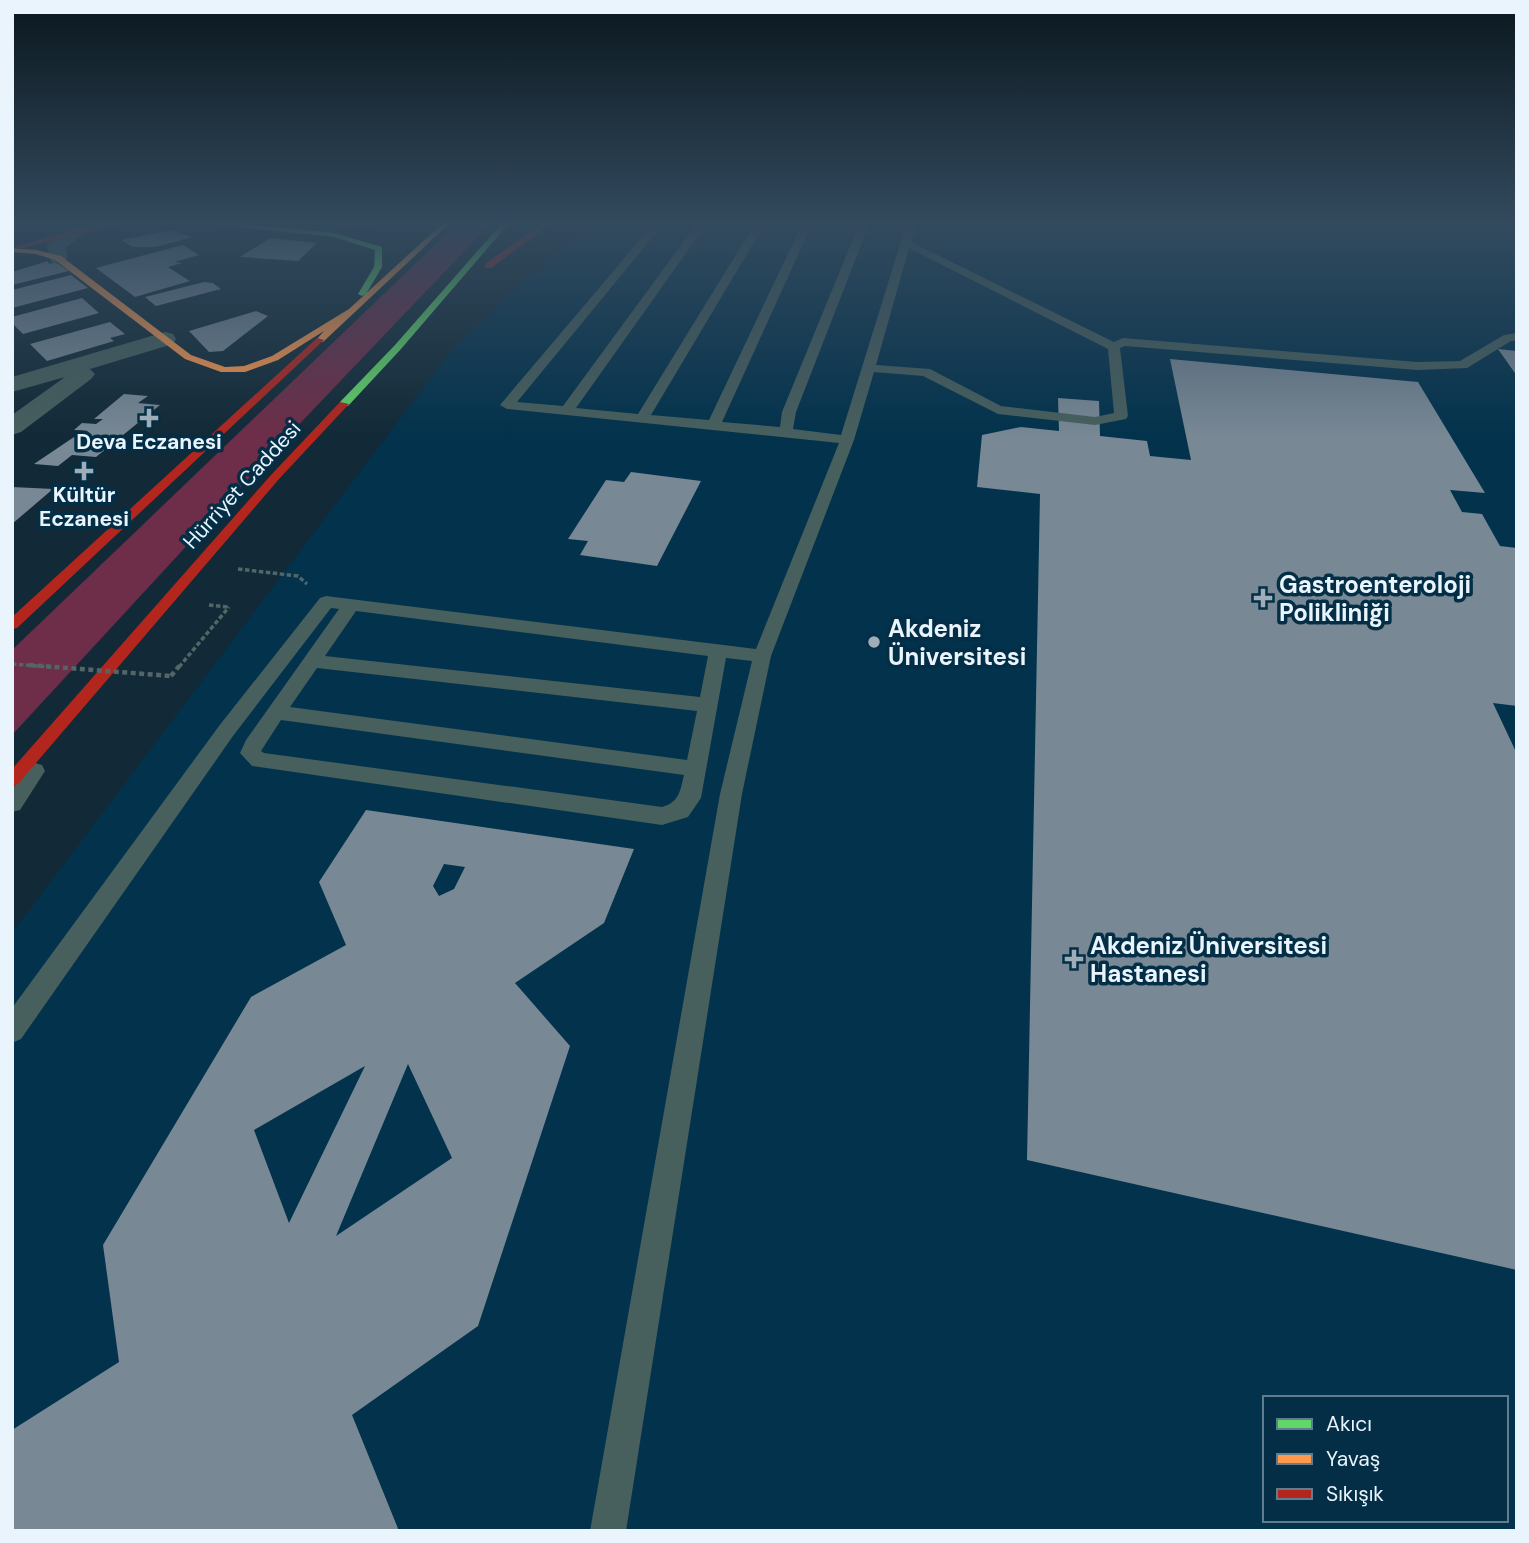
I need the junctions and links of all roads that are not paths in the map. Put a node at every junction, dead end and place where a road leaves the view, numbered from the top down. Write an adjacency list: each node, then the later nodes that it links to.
1 (106, 294): 15 (main road)
2 (362, 294): 13 (main road)
3 (370, 294): 13 (main road, Hürriyet Caddesi)
4 (445, 294): 16 (main road, Hürriyet Caddesi)
5 (456, 294): 16 (main road)
6 (600, 294): 22 (lane)
7 (651, 294): 22 (lane)
8 (717, 294): 23 (lane)
9 (774, 294): 24 (lane)
10 (836, 294): 26 (lane)
11 (890, 294): 19 (lane)
12 (1009, 294): 17 (lane)
13 (351, 311): 15 (main road); 30 (main road, Hürriyet Caddesi)
14 (1517, 337): 17 (lane)
15 (165, 339): 18 (street)
16 (398, 347): 28 (main road, Hürriyet Caddesi)
17 (1115, 347): 19 (lane)
18 (106, 357): 20 (street); 21 (street)
19 (868, 368): 27 (lane)
20 (12, 386): 21 (street)
21 (54, 396): 25 (street)
22 (567, 411): 23 (lane)
23 (642, 418): 24 (lane)
24 (713, 426): 26 (lane)
25 (12, 427)
26 (786, 432): 27 (lane)
27 (847, 440): 32 (lane)
28 (275, 477): 34 (main road, Hürriyet Caddesi); 37 (main road)
29 (351, 605): 31 (lane); 33 (lane); 41 (lane)
30 (12, 627)
31 (718, 651): 32 (lane); 35 (lane)
32 (762, 656): 42 (lane)
33 (312, 661): 35 (lane); 36 (lane)
34 (90, 690): 39 (main road, Hürriyet Caddesi); 40 (lane)
35 (708, 705): 38 (lane)
36 (276, 712): 38 (lane); 38 (lane)
37 (12, 760)
38 (696, 769)
39 (12, 780)
40 (12, 804)
41 (12, 1030)
42 (608, 1531)

